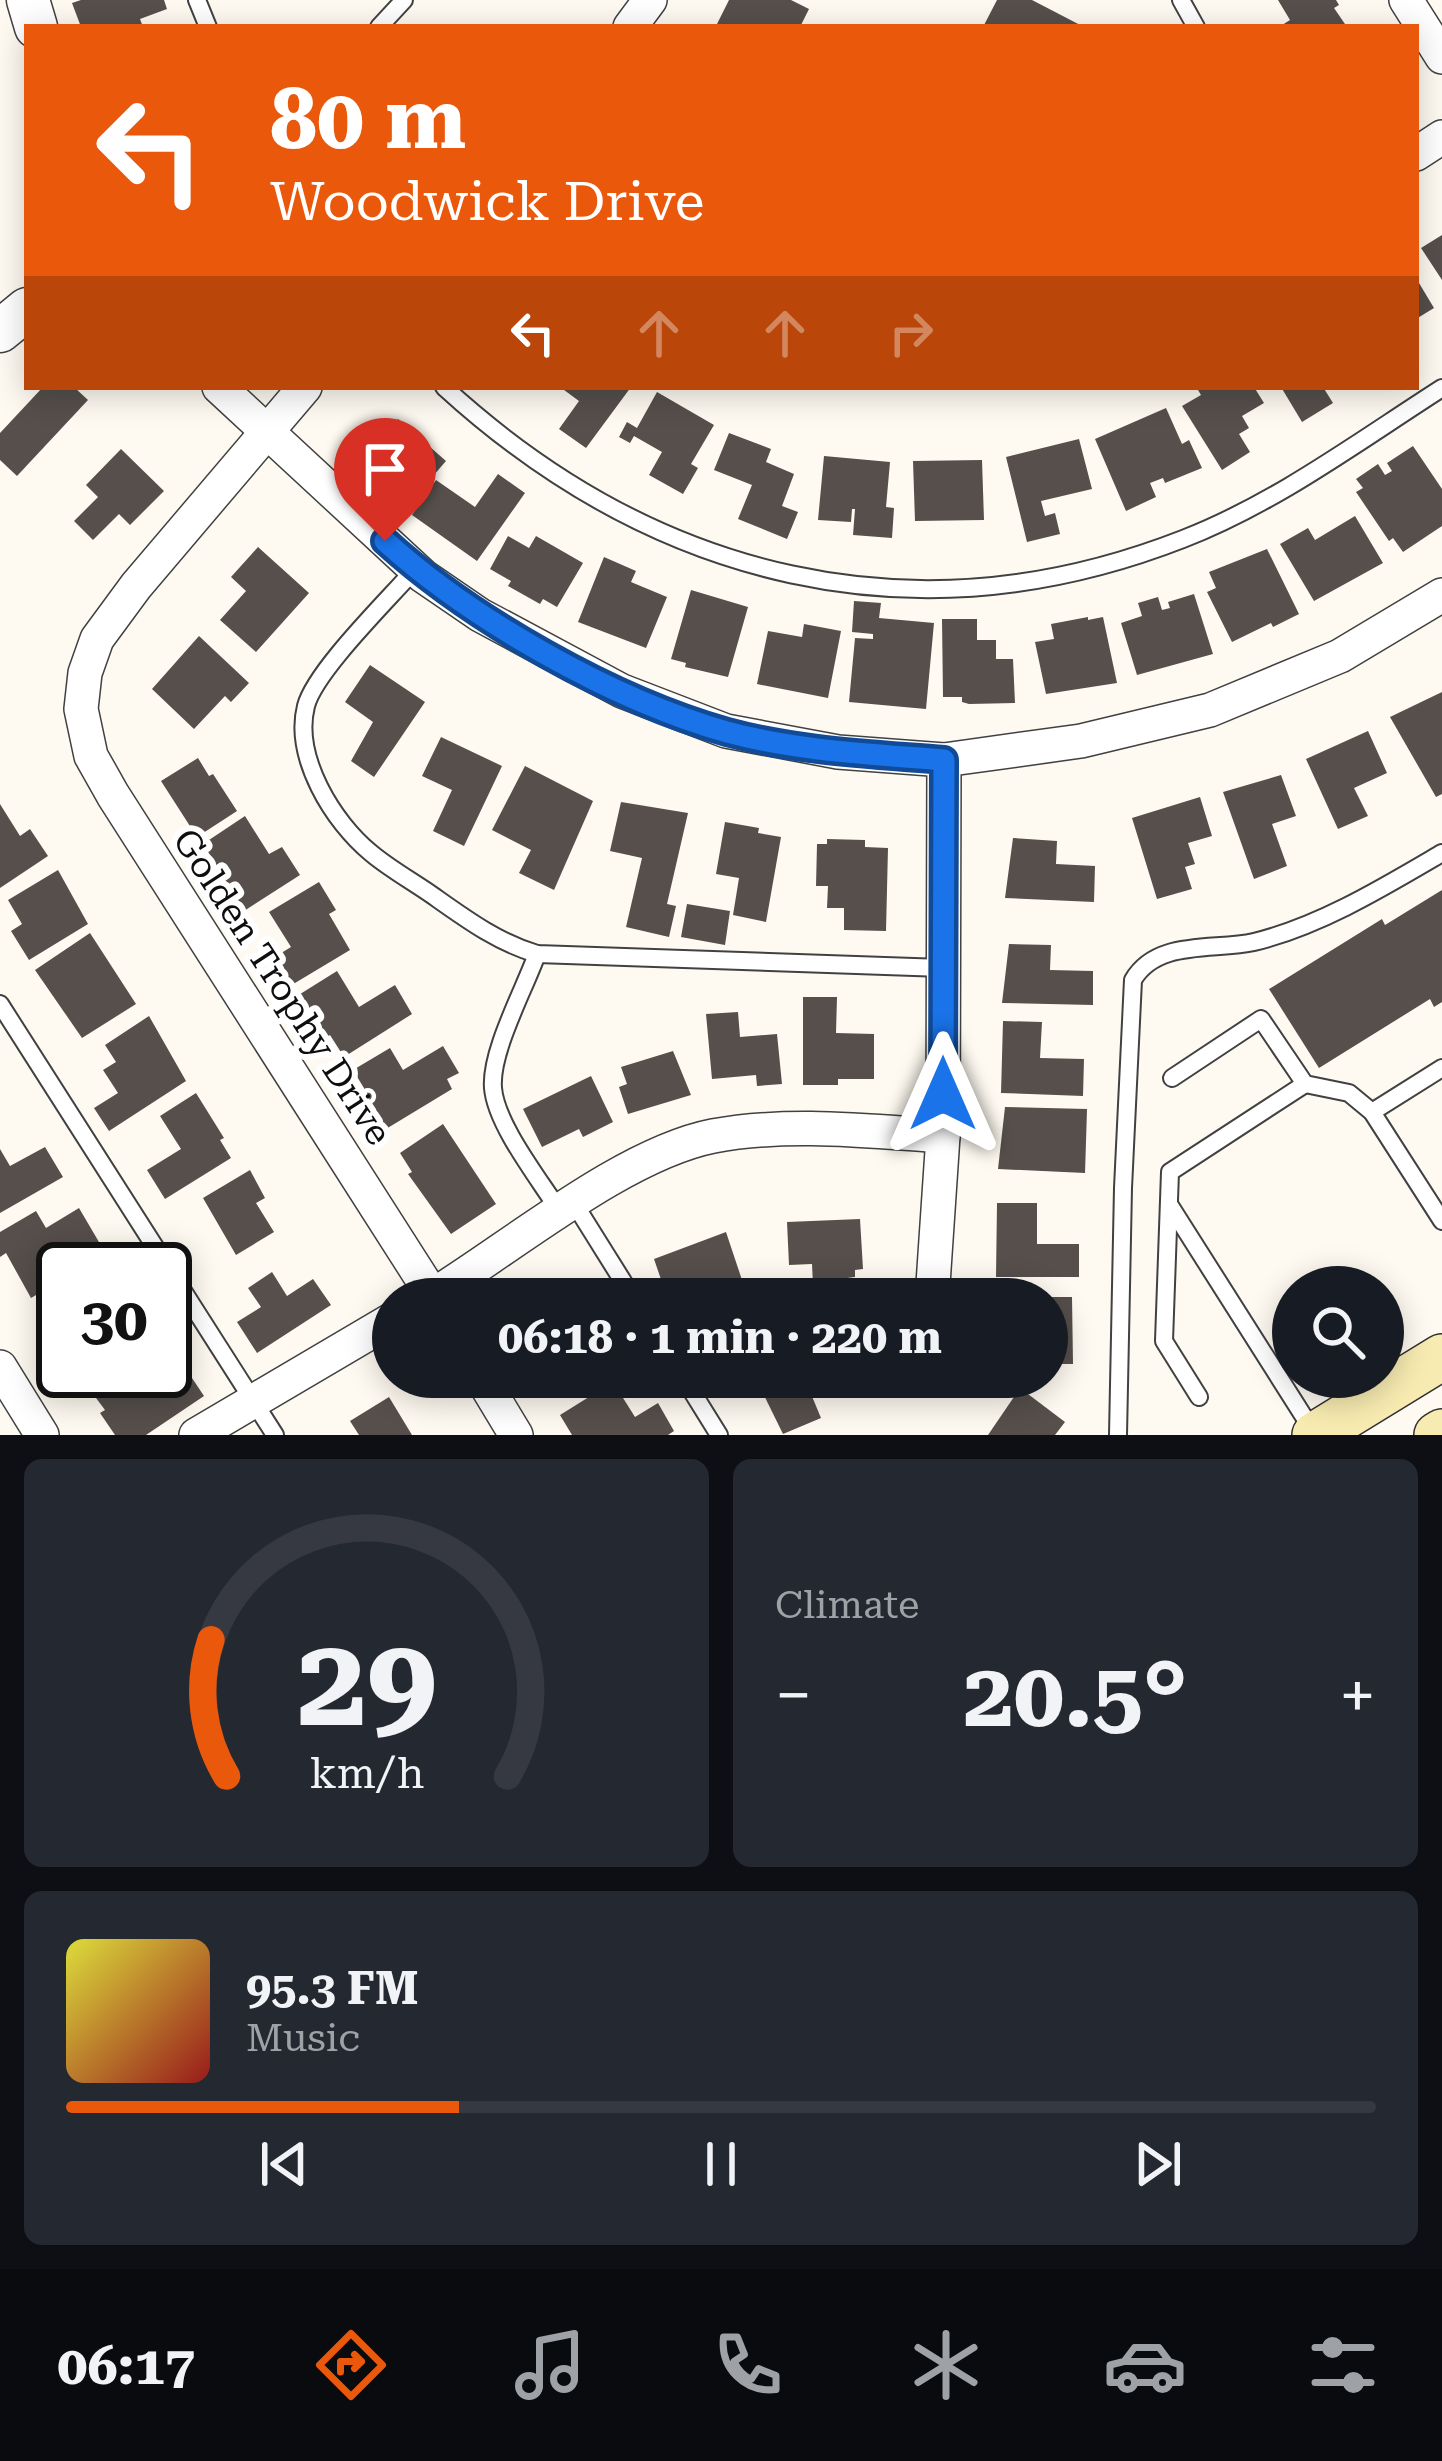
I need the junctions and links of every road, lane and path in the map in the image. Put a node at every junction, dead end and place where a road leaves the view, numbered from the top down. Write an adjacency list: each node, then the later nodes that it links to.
1 (404, 0): 3 (lane)
2 (1406, 0): 4 (street)
3 (382, 24)
4 (1442, 57)
5 (24, 312): 6 (street)
6 (0, 332)
7 (1442, 388): 10 (lane)
8 (222, 390): 11 (street)
9 (302, 390): 11 (street)
10 (447, 390)
11 (264, 431): 12 (street); 27 (street, Golden Trophy Drive)
12 (416, 569): 14 (street); 16 (lane)
13 (1442, 595): 14 (street)
14 (944, 760): 17 (street)
15 (1442, 853): 43 (lane)
16 (537, 954): 17 (lane); 25 (lane)
17 (943, 968): 23 (street)
18 (0, 1004): 37 (lane)
19 (1442, 1068): 22 (lane)
20 (1172, 1078): 21 (lane)
21 (1305, 1084): 22 (lane); 24 (lane)
22 (1372, 1112): 26 (lane)
23 (943, 1136): 25 (street); 30 (street)
24 (1169, 1204): 34 (lane); 44 (lane)
25 (567, 1207): 28 (street); 29 (lane)
26 (1442, 1221)
27 (418, 1278)
28 (461, 1278)
29 (619, 1278)
30 (933, 1278)
31 (372, 1331): 37 (street)
32 (1442, 1357): 44 (main road)
33 (0, 1367): 38 (street)
34 (1198, 1396)
35 (494, 1398): 41 (street)
36 (695, 1398): 42 (lane)
37 (254, 1401): 39 (street); 40 (lane)
38 (42, 1435)
39 (196, 1435)
40 (275, 1435)
41 (516, 1435)
42 (718, 1435)
43 (1118, 1435)
44 (1316, 1435)

